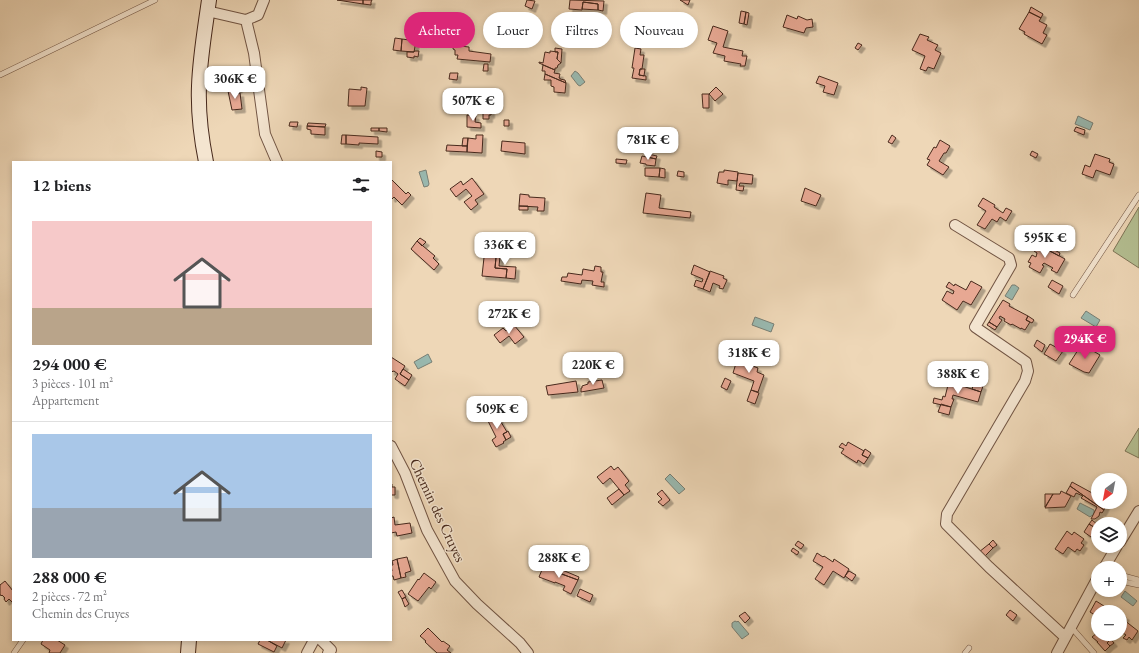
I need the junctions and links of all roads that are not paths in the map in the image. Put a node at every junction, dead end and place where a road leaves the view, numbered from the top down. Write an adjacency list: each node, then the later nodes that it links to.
1 (156, 0): 5 (lane)
2 (264, 0): 4 (street)
3 (208, 6): 4 (street); 6 (main road)
4 (246, 20): 7 (street)
5 (0, 75)
6 (206, 161)
7 (277, 161)
8 (1139, 196): 10 (lane)
9 (955, 225): 20 (street)
10 (1073, 295)
11 (392, 448): 30 (street, Chemin des Cruyes)
12 (1139, 511): 13 (street)
13 (1127, 531)
14 (1127, 577): 15 (lane)
15 (1139, 580)
16 (1127, 582): 17 (lane)
17 (1139, 585)
18 (1091, 590): 19 (street)
19 (1070, 627): 20 (street); 33 (lane)
20 (1065, 637): 32 (street)
21 (22, 641): 26 (lane)
22 (189, 641): 27 (main road)
23 (313, 641): 28 (street)
24 (322, 641): 29 (street)
25 (969, 648): 31 (lane)
26 (14, 653)
27 (188, 653)
28 (307, 653)
29 (328, 653)
30 (528, 653)
31 (965, 653)
32 (1057, 653)
33 (1094, 653)

